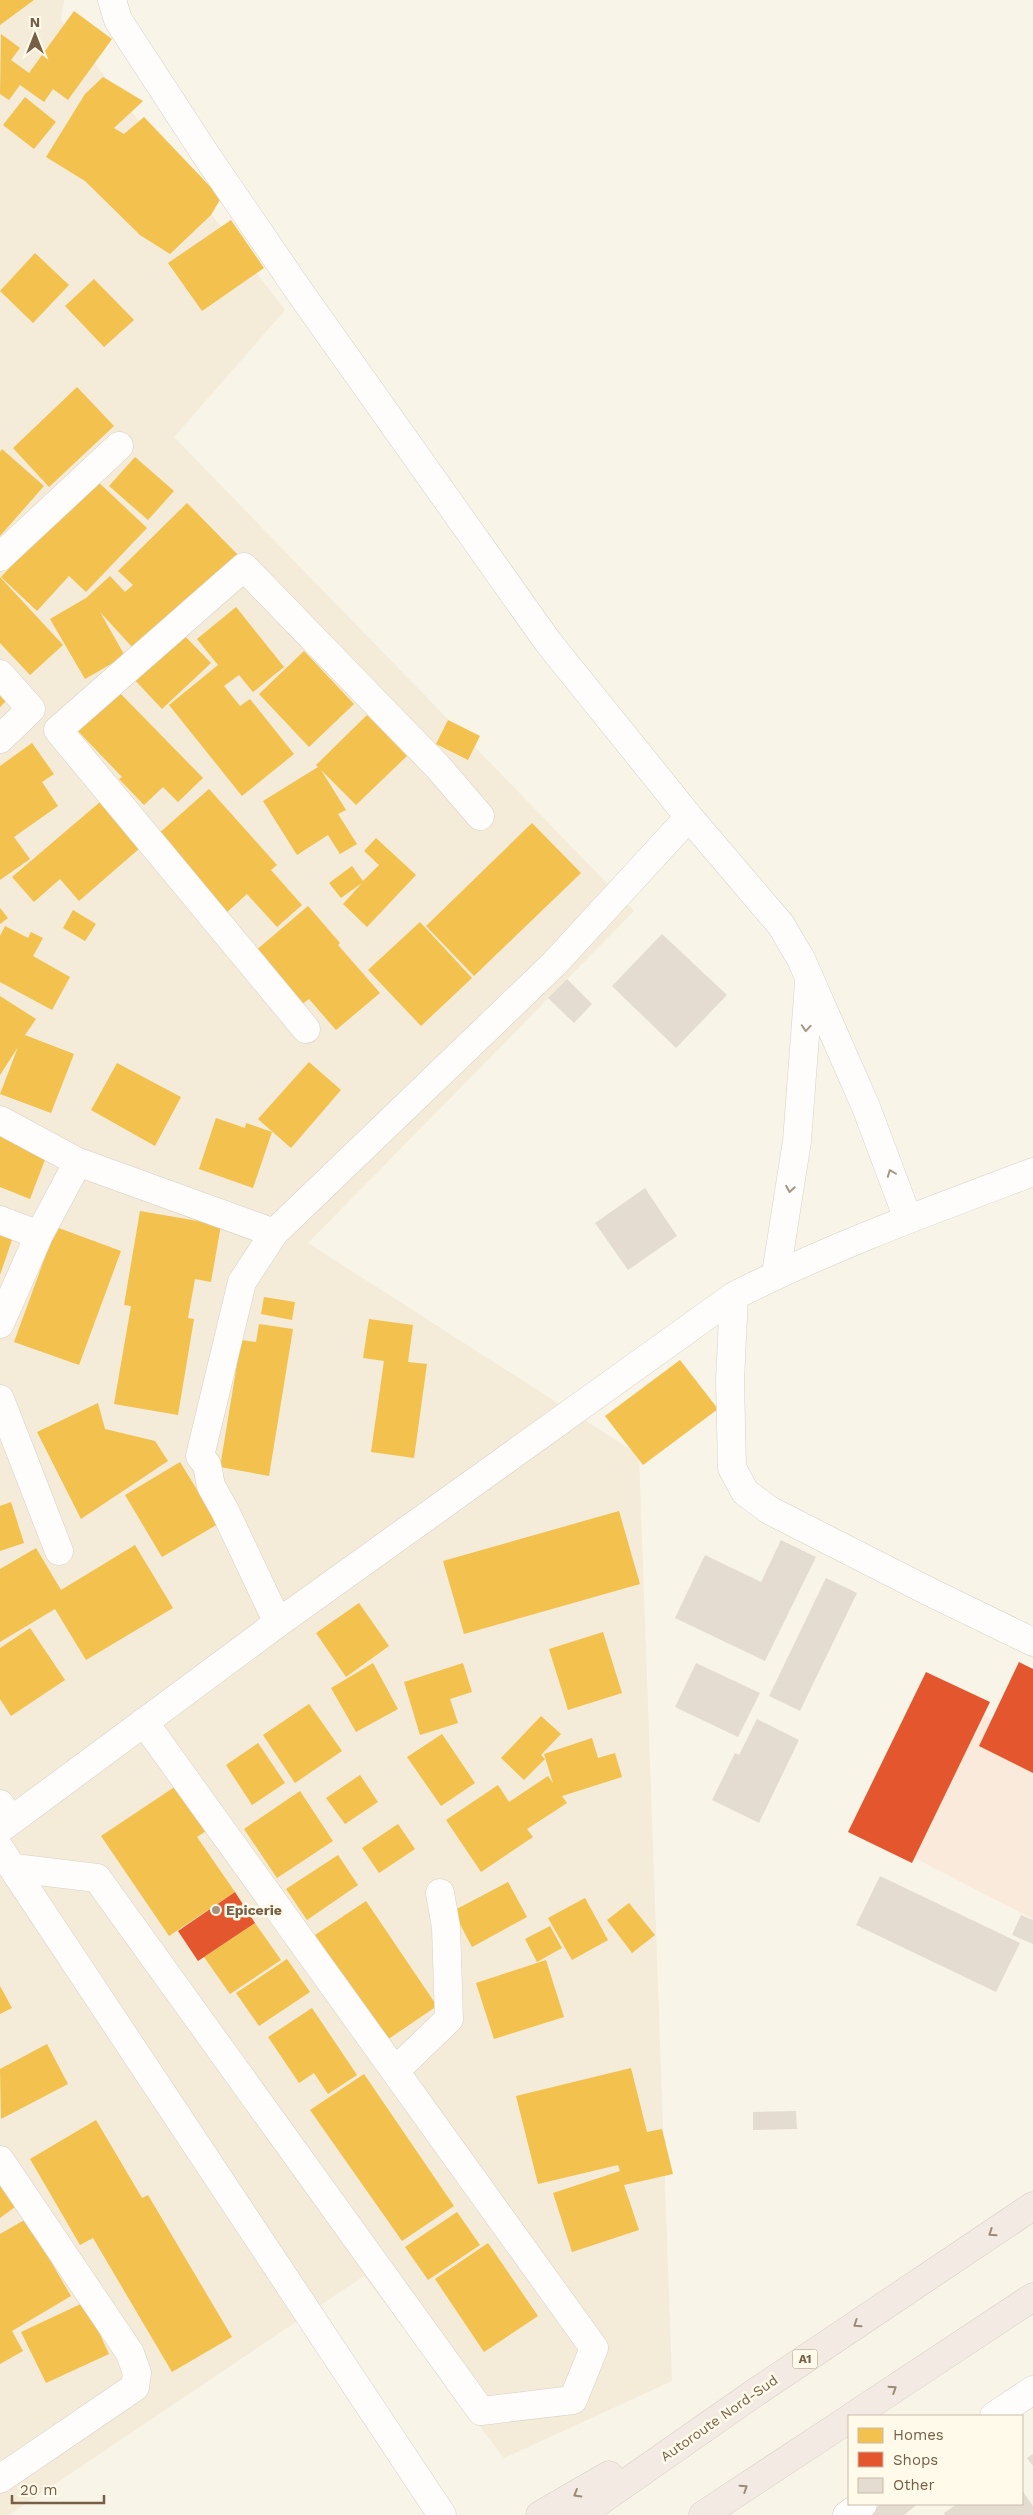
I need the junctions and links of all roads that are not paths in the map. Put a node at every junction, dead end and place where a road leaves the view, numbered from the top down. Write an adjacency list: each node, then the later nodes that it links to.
1 (112, 0): 9 (street)
2 (119, 446): 3 (street)
3 (0, 557)
4 (0, 674): 5 (street)
5 (31, 708): 6 (street); 7 (street)
6 (58, 730): 8 (street); 11 (street)
7 (0, 739)
8 (480, 816)
9 (689, 817): 10 (street); 17 (street)
10 (809, 979): 15 (street, one-way to 10); 19 (street, one-way to 19)
11 (306, 1029)
12 (0, 1120): 13 (street)
13 (78, 1162): 17 (street); 18 (street)
14 (1033, 1172): 15 (street)
15 (908, 1219): 19 (street)
16 (0, 1220): 18 (street)
17 (274, 1233): 24 (street)
18 (39, 1235): 21 (street)
19 (776, 1274): 20 (street)
20 (734, 1296): 24 (street); 25 (street)
21 (0, 1324)
22 (0, 1399): 23 (street)
23 (59, 1551)
24 (278, 1624): 26 (street)
25 (1033, 1642)
26 (144, 1722): 27 (street); 30 (street)
27 (4, 1818)
28 (7, 1858): 30 (street); 41 (street)
29 (440, 1893): 30 (street)
30 (395, 2071)
31 (0, 2160): 39 (street)
32 (1033, 2206): 35 (highway, Autoroute Nord-Sud / A1, one-way to 35)
33 (1033, 2297): 36 (highway, one-way to 33)
34 (1033, 2390): 37 (street)
35 (756, 2392): 42 (highway, one-way to 42); 43 (highway, Autoroute Nord-Sud / A1)
36 (855, 2415)
37 (996, 2415)
38 (848, 2419): 44 (highway, one-way to 38)
39 (1, 2476)
40 (862, 2505): 45 (street)
41 (442, 2515)
42 (540, 2515)
43 (580, 2515)
44 (703, 2515)
45 (847, 2515)

